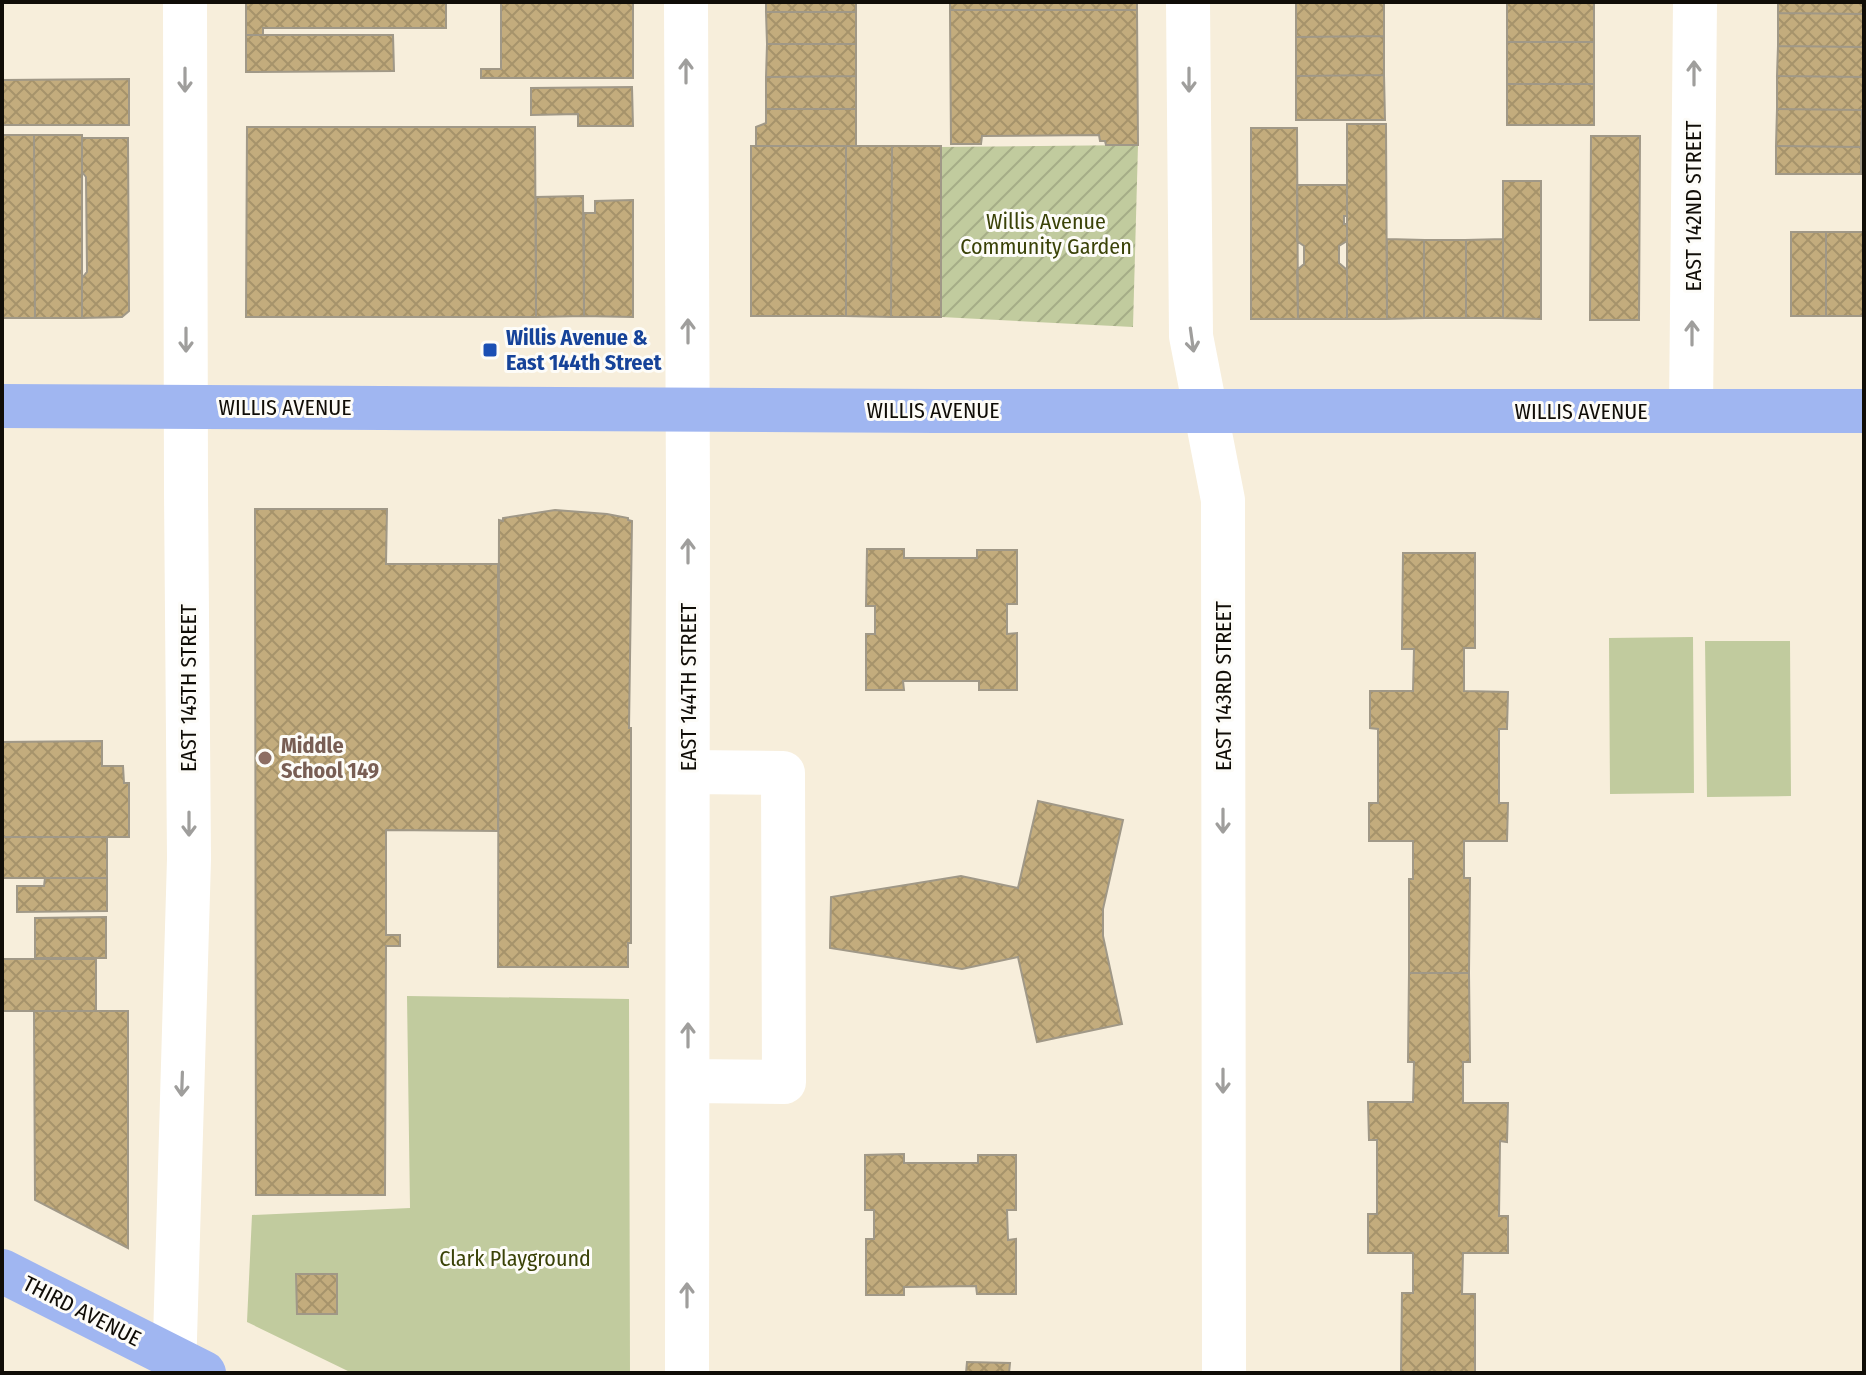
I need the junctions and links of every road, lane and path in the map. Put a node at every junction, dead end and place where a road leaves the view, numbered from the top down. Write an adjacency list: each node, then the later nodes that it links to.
1 (185, 2): 6 (street, EAST 145TH STREET, one-way to 6)
2 (686, 2): 7 (street, EAST 144TH STREET, one-way to 2)
3 (1188, 2): 8 (street, EAST 143RD STREET, one-way to 8)
4 (1695, 2): 9 (street, EAST 142ND STREET, one-way to 4)
5 (2, 406): 6 (main road, WILLIS AVENUE)
6 (186, 407): 7 (main road, WILLIS AVENUE); 14 (street, EAST 145TH STREET, one-way to 14)
7 (688, 409): 8 (main road, WILLIS AVENUE); 11 (street, EAST 144TH STREET, one-way to 7)
8 (1206, 409): 9 (main road, WILLIS AVENUE); 16 (street, EAST 143RD STREET, one-way to 16)
9 (1691, 411): 10 (main road, WILLIS AVENUE)
10 (1864, 411)
11 (688, 772): 12 (street, EAST 144TH STREET, one-way to 11); 12 (street)
12 (688, 1081): 15 (street, EAST 144TH STREET, one-way to 12)
13 (2, 1271): 14 (main road, THIRD AVENUE)
14 (184, 1368)
15 (687, 1373)
16 (1224, 1373)

